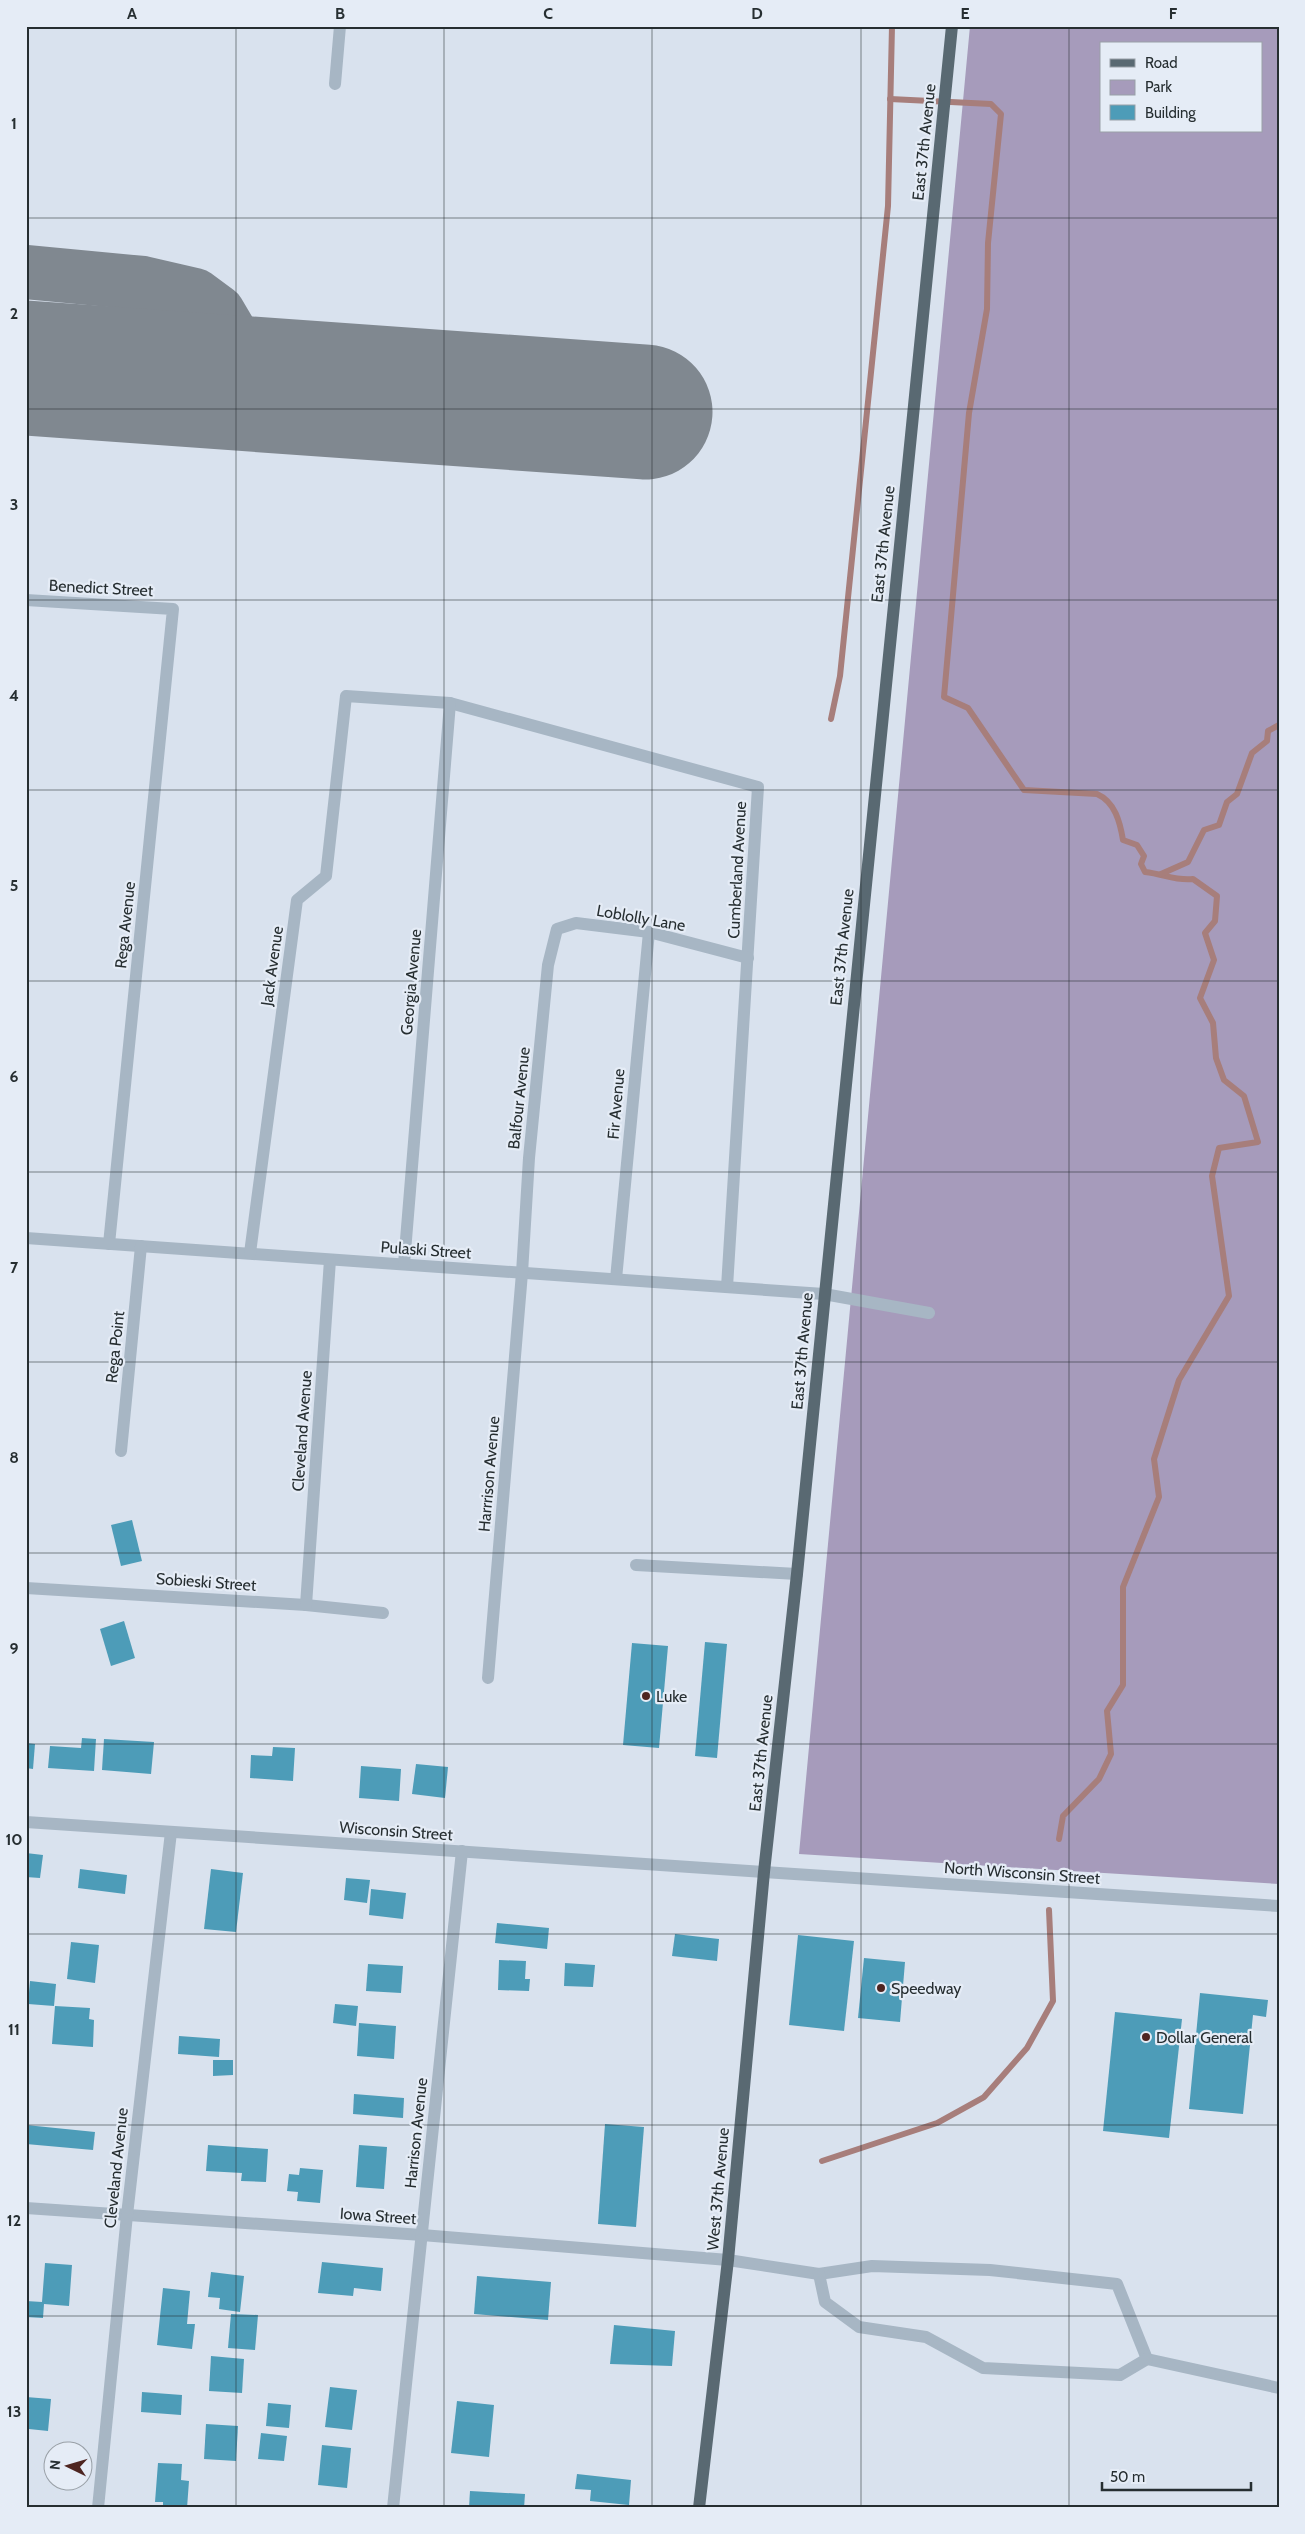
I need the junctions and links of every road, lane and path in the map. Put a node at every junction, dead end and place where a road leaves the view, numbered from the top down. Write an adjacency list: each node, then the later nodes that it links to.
1 (340, 26): 3 (street)
2 (952, 26): 20 (main road, East 37th Avenue)
3 (335, 84)
4 (26, 600): 5 (street, Benedict Street)
5 (174, 609): 12 (street, Rega Avenue)
6 (346, 696): 7 (street, Cumberland Avenue); 14 (street, Jack Avenue)
7 (450, 703): 10 (street, Cumberland Avenue); 16 (street, Georgia Avenue)
8 (557, 929): 9 (street, Loblolly Lane); 17 (street, Balfour Avenue)
9 (649, 932): 10 (street, Loblolly Lane); 18 (street, Fir Avenue)
10 (748, 958): 19 (street, Cumberland Avenue)
11 (26, 1238): 12 (street, Pulaski Street)
12 (109, 1244): 13 (street, Pulaski Street)
13 (141, 1246): 14 (street, Pulaski Street); 22 (street, Rega Point)
14 (250, 1253): 15 (street, Pulaski Street)
15 (330, 1260): 16 (street, Pulaski Street); 26 (street, Cleveland Avenue)
16 (404, 1264): 17 (street, Pulaski Street)
17 (522, 1273): 18 (street, Pulaski Street); 28 (street, Harrrison Avenue)
18 (616, 1279): 19 (street, Pulaski Street)
19 (727, 1287): 20 (street, Pulaski Street)
20 (824, 1294): 21 (street, Pulaski Street); 24 (main road, East 37th Avenue)
21 (929, 1314)
22 (121, 1451)
23 (636, 1565): 24 (street)
24 (797, 1574): 32 (main road, East 37th Avenue)
25 (26, 1588): 26 (street, Sobieski Street)
26 (306, 1605): 27 (street, Sobieski Street)
27 (383, 1613)
28 (488, 1678)
29 (26, 1822): 30 (street, Wisconsin Street)
30 (171, 1832): 31 (street, Wisconsin Street); 35 (street, Cleveland Avenue)
31 (462, 1851): 32 (street, Wisconsin Street); 36 (street, Harrison Avenue)
32 (764, 1872): 33 (street, North Wisconsin Street); 37 (main road, West 37th Avenue)
33 (1279, 1906)
34 (26, 2208): 35 (street, Iowa Street)
35 (127, 2215): 36 (street, Iowa Street); 41 (street, Cleveland Avenue)
36 (422, 2235): 37 (street, Iowa Street); 42 (street, Harrison Avenue)
37 (728, 2260): 38 (street, Iowa Street); 43 (main road, West 37th Avenue)
38 (819, 2274): 39 (street); 39 (street, Iowa Street)
39 (1148, 2358): 40 (street)
40 (1279, 2388)
41 (98, 2508)
42 (393, 2508)
43 (699, 2508)

